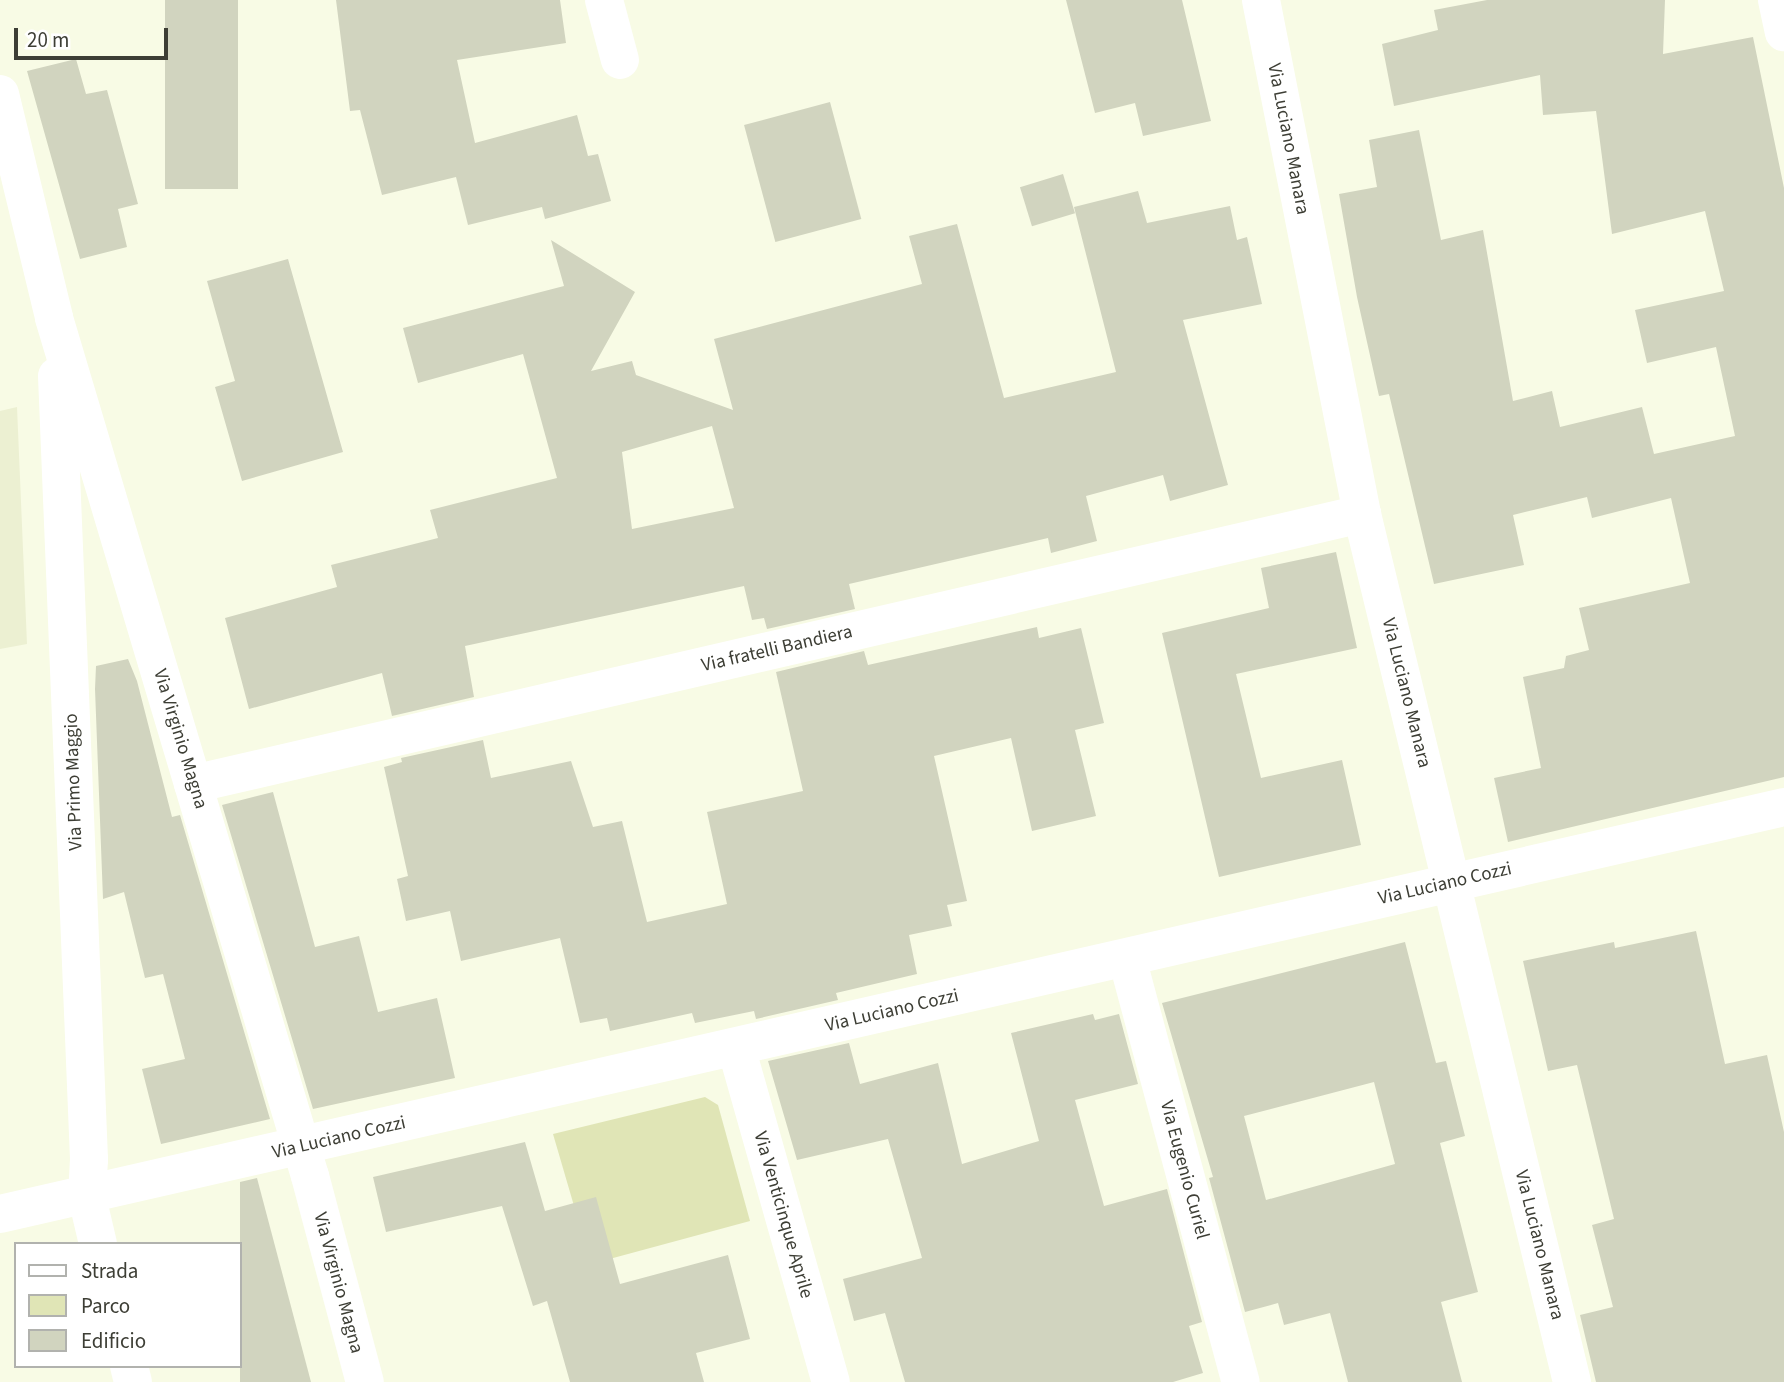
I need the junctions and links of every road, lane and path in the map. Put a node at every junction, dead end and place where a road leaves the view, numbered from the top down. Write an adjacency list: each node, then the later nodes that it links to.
1 (604, 0): 5 (street)
2 (1261, 0): 8 (street, Via Luciano Manara)
3 (1777, 0): 4 (street)
4 (1784, 32)
5 (620, 60)
6 (0, 94): 7 (street, Via Virginio Magna)
7 (54, 318): 9 (street, Via Virginio Magna); 15 (street, Via Primo Maggio)
8 (1362, 514): 9 (street, Via fratelli Bandiera); 11 (street, Via Luciano Manara)
9 (193, 784): 14 (street, Via Virginio Magna)
10 (1784, 807): 11 (street, Via Luciano Cozzi)
11 (1450, 883): 12 (street, Via Luciano Cozzi); 21 (street, Via Luciano Manara)
12 (1127, 958): 13 (street, Via Luciano Cozzi); 20 (street, Via Eugenio Curiel)
13 (736, 1047): 14 (street, Via Luciano Cozzi); 19 (street, Via Venticinque Aprile)
14 (301, 1146): 15 (street, Via Luciano Cozzi); 18 (street, Via Virginio Magna)
15 (87, 1196): 16 (street, Via Luciano Cozzi); 17 (street, Via Primo Maggio)
16 (0, 1214)
17 (98, 1242)
18 (365, 1382)
19 (831, 1382)
20 (1241, 1382)
21 (1572, 1382)

